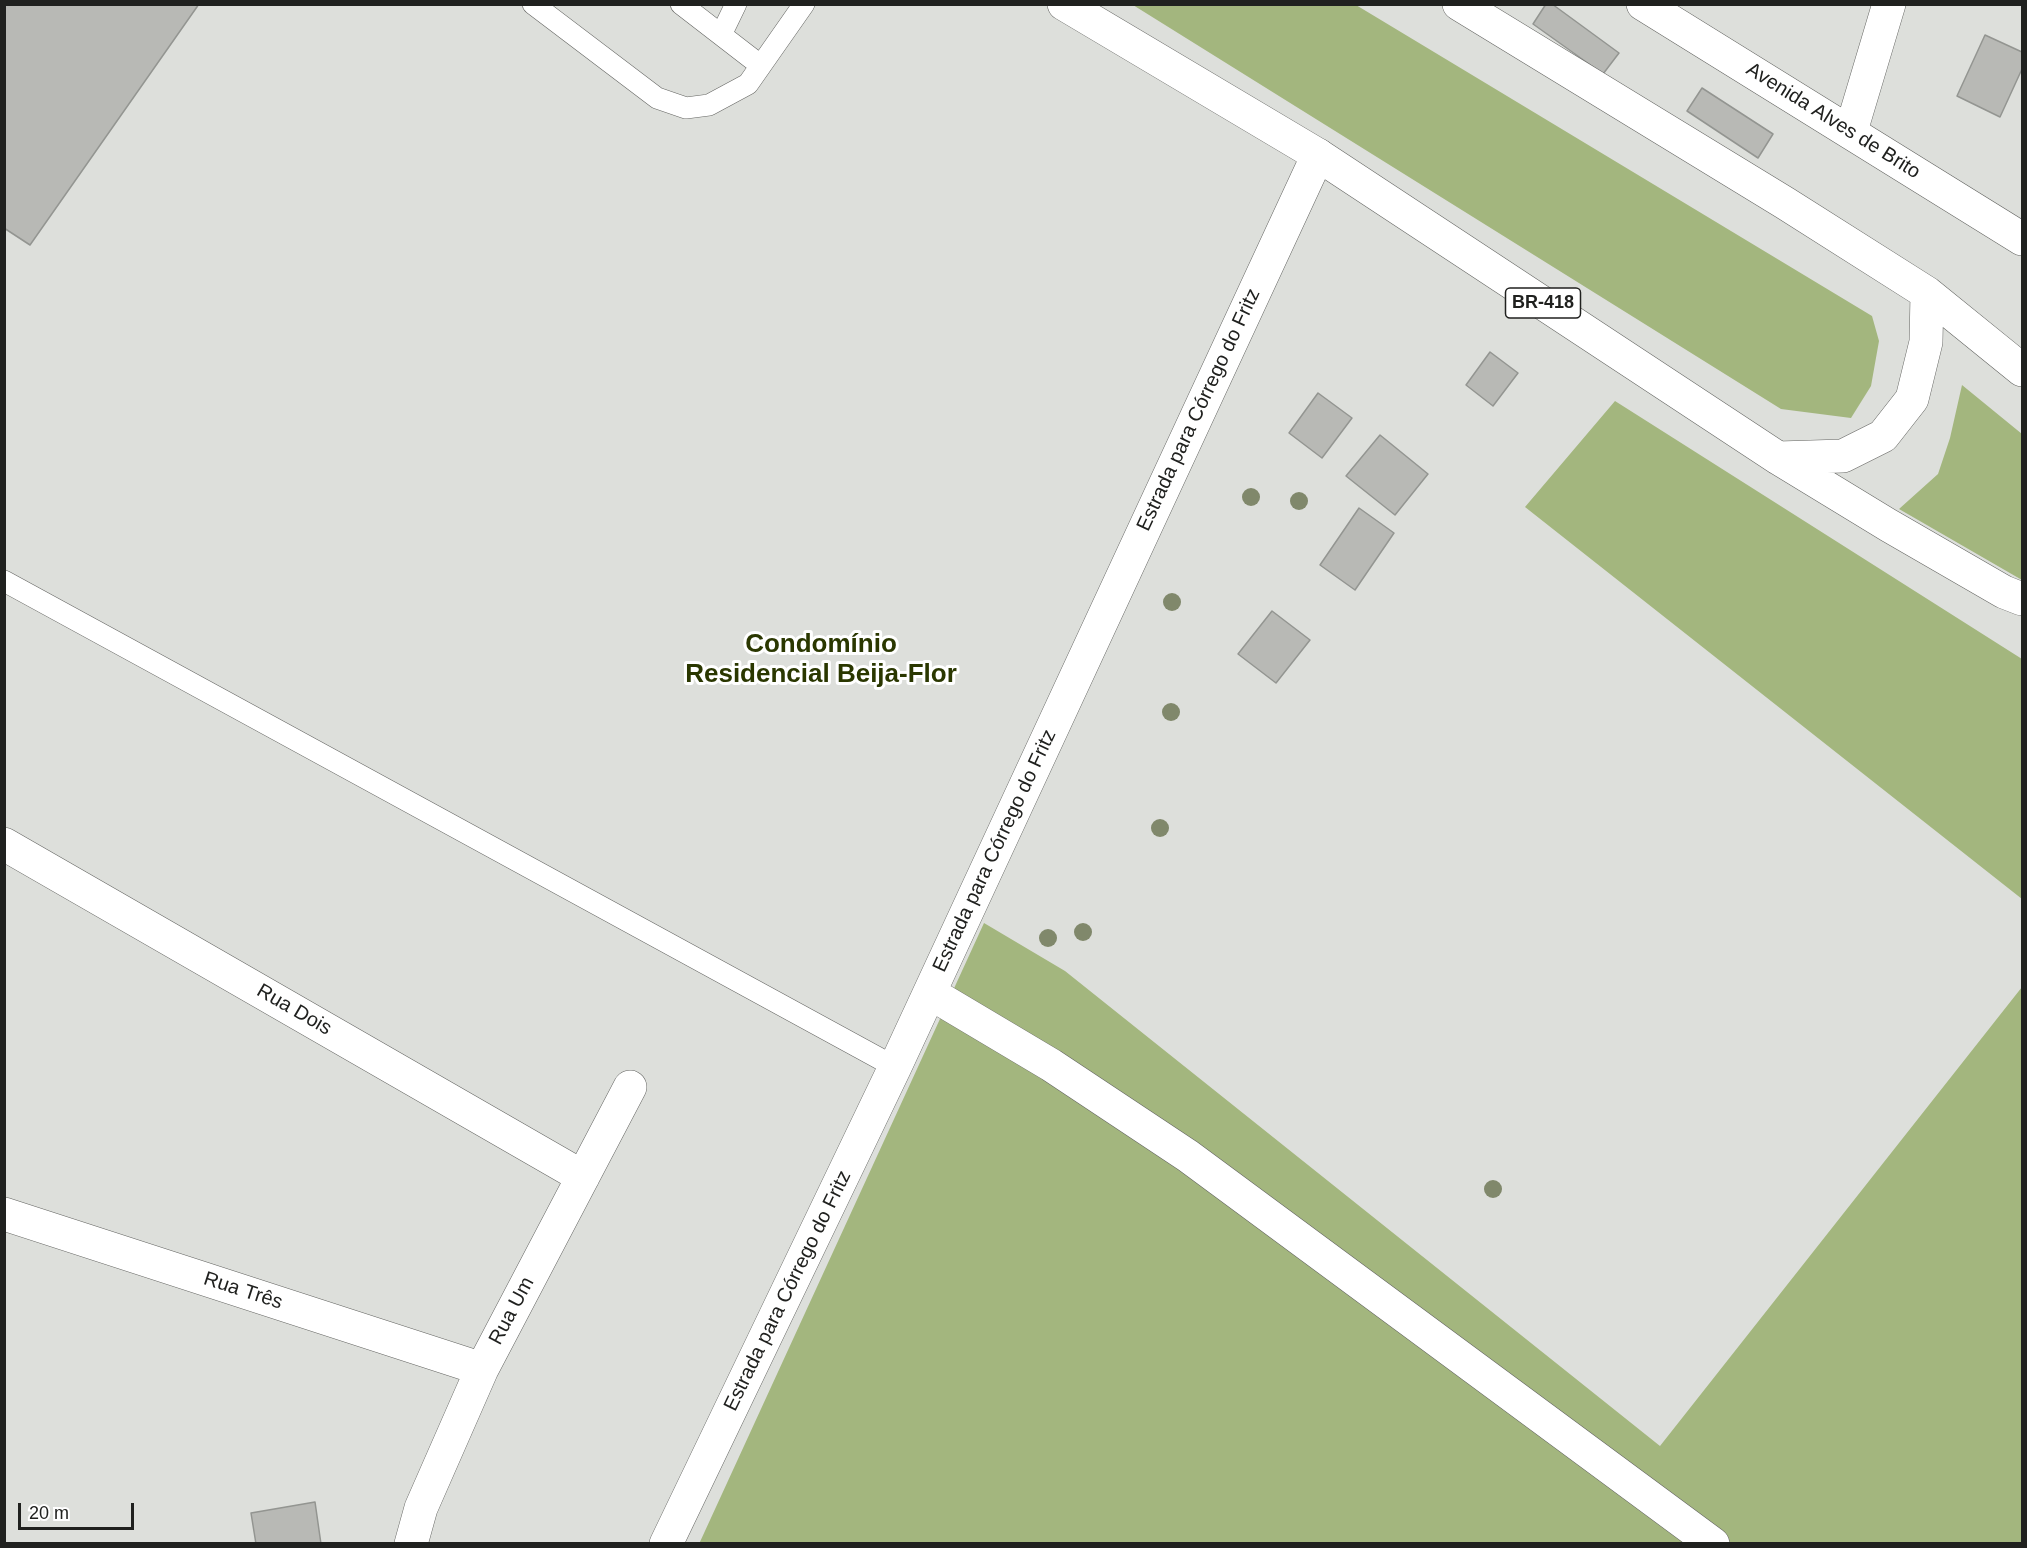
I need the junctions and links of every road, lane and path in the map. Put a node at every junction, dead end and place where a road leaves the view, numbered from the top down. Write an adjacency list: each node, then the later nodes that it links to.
1 (533, 4): 10 (lane)
2 (681, 4): 9 (lane)
3 (736, 4): 9 (lane)
4 (804, 4): 10 (lane)
5 (1064, 4): 12 (street, BR-418)
6 (1459, 4): 14 (street)
7 (1643, 4): 11 (street, Avenida Alves de Brito)
8 (1889, 4): 11 (street)
9 (722, 35): 10 (lane)
10 (760, 65)
11 (1851, 131): 13 (street, Avenida Alves de Brito)
12 (1318, 155): 16 (street, BR-418); 20 (street, Estrada para Córrego do Fritz)
13 (2022, 239)
14 (1928, 293): 15 (street); 16 (street)
15 (2015, 358)
16 (1778, 458): 18 (street, BR-418)
17 (4, 581): 21 (lane)
18 (2022, 599)
19 (4, 844): 23 (street, Rua Dois)
20 (930, 993): 21 (street, Estrada para Córrego do Fritz); 28 (street)
21 (895, 1067): 27 (street, Estrada para Córrego do Fritz)
22 (630, 1087): 23 (street, Rua Um)
23 (583, 1177): 25 (street, Rua Um)
24 (4, 1214): 25 (street, Rua Três)
25 (482, 1369): 26 (street, Rua Um)
26 (411, 1544)
27 (666, 1544)
28 (1713, 1544)

